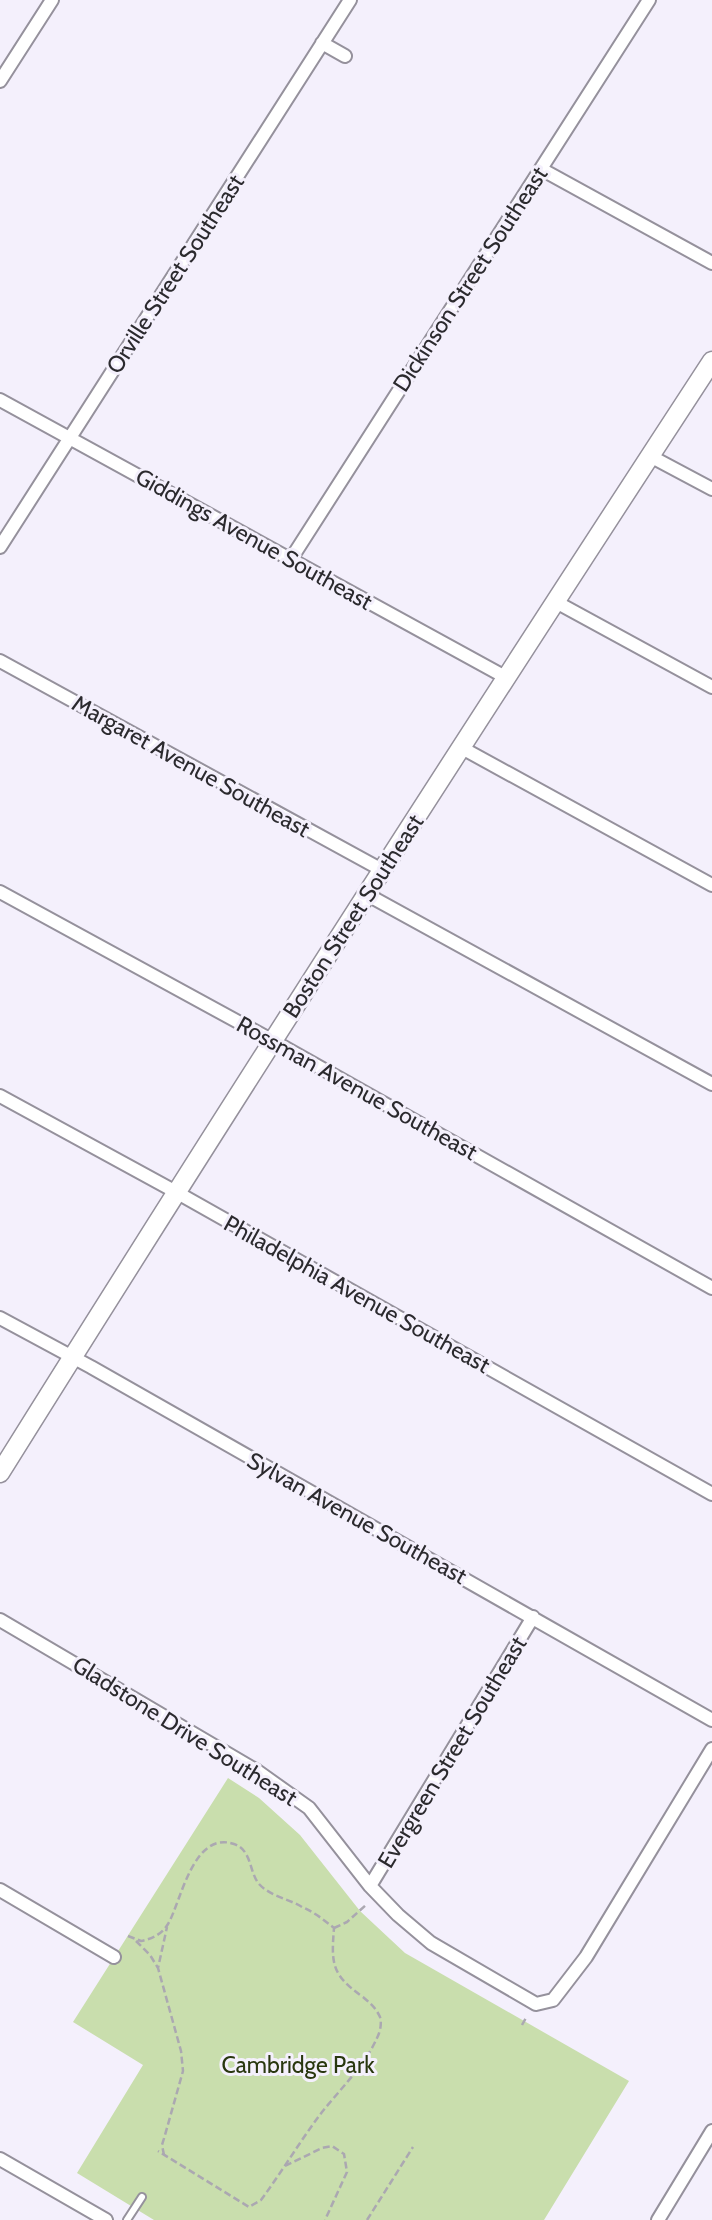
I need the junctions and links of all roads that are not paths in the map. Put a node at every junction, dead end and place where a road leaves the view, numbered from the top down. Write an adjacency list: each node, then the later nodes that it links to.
1 (52, 0): 6 (street)
2 (350, 0): 4 (street, Orville Street Southeast)
3 (649, 0): 7 (street, Dickinson Street Southeast)
4 (323, 43): 5 (street); 11 (street, Orville Street Southeast)
5 (345, 56)
6 (0, 81)
7 (541, 169): 8 (street); 15 (street, Dickinson Street Southeast)
8 (712, 264)
9 (712, 361): 12 (street, Boston Street Southeast)
10 (0, 400): 11 (street, Giddings Avenue Southeast)
11 (70, 438): 14 (street, Orville Street Southeast); 15 (street, Giddings Avenue Southeast)
12 (650, 456): 13 (street); 16 (street, Boston Street Southeast)
13 (712, 489)
14 (0, 547)
15 (291, 559): 18 (street, Giddings Avenue Southeast)
16 (556, 601): 18 (street, Boston Street Southeast); 19 (street)
17 (0, 661): 21 (street, Margaret Avenue Southeast)
18 (507, 678): 20 (street, Boston Street Southeast)
19 (712, 687)
20 (462, 748): 21 (street, Boston Street Southeast); 22 (street)
21 (382, 870): 24 (street, Boston Street Southeast)
22 (712, 885)
23 (0, 892): 25 (street, Rossman Avenue Southeast)
24 (366, 894): 25 (street, Boston Street Southeast); 26 (street)
25 (272, 1041): 28 (street, Boston Street Southeast); 29 (street, Rossman Avenue Southeast)
26 (712, 1084)
27 (0, 1096): 28 (street, Philadelphia Avenue Southeast)
28 (176, 1192): 31 (street, Boston Street Southeast); 33 (street, Philadelphia Avenue Southeast)
29 (712, 1288)
30 (0, 1318): 31 (street, Sylvan Avenue Southeast)
31 (72, 1357): 32 (street, Boston Street Southeast); 34 (street, Sylvan Avenue Southeast)
32 (0, 1474)
33 (712, 1494)
34 (533, 1617): 36 (street, Sylvan Avenue Southeast); 38 (street, Evergreen Street Southeast)
35 (0, 1620): 38 (street, Gladstone Drive Southeast)
36 (712, 1720)
37 (712, 1749): 38 (street, Gladstone Drive Southeast)
38 (373, 1889)
39 (0, 1890): 40 (street)
40 (114, 1957)
41 (712, 2131): 46 (street)
42 (0, 2159): 44 (street)
43 (142, 2197): 45 (lane)
44 (106, 2220)
45 (127, 2220)
46 (658, 2220)

